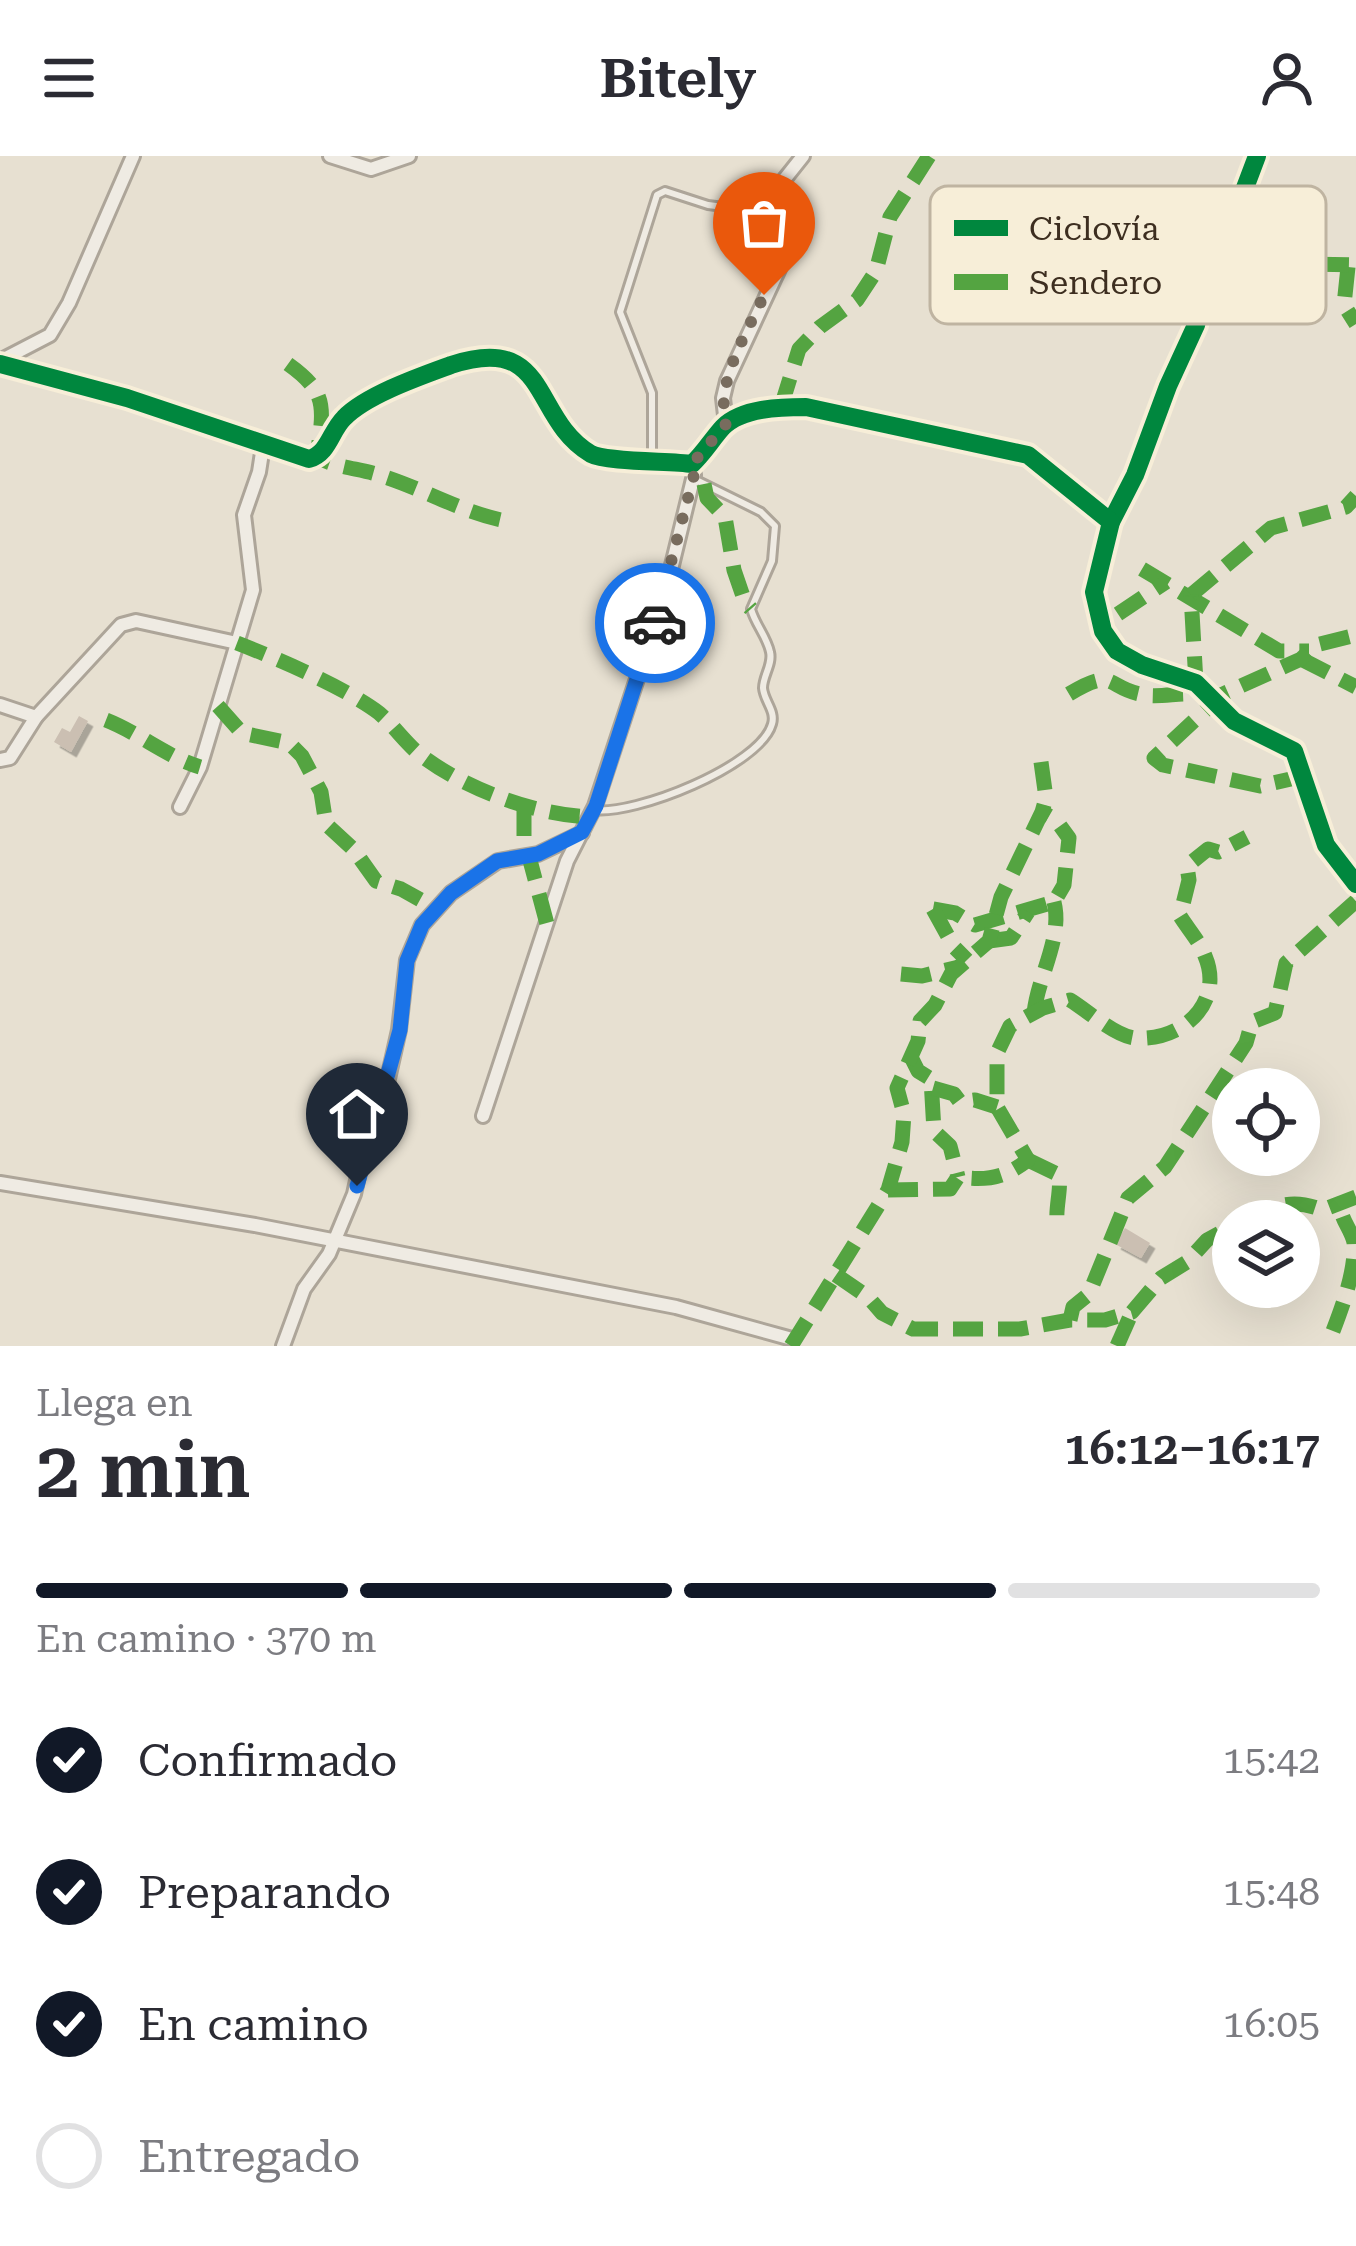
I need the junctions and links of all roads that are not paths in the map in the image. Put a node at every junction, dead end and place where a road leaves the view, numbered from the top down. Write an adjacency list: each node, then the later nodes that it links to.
1 (133, 156): 9 (street)
2 (330, 156): 3 (street)
3 (409, 156)
4 (803, 156): 7 (street)
5 (1257, 156): 6 (street)
6 (1246, 186)
7 (765, 212): 10 (street); 12 (lane)
8 (1196, 324): 14 (street)
9 (0, 363): 11 (street)
10 (726, 424): 13 (street); 14 (street)
11 (263, 446): 12 (street); 15 (street)
12 (652, 458): 13 (street)
13 (692, 471): 20 (street); 20 (lane)
14 (1111, 522): 22 (street)
15 (237, 643): 17 (street); 19 (street)
16 (0, 705): 17 (street)
17 (36, 717): 18 (street)
18 (0, 760)
19 (180, 807)
20 (593, 811): 21 (street)
21 (582, 832): 23 (street); 25 (street)
22 (1356, 884)
23 (482, 1116)
24 (0, 1183): 25 (street)
25 (335, 1242): 26 (street); 27 (street)
26 (793, 1340)
27 (283, 1346)

